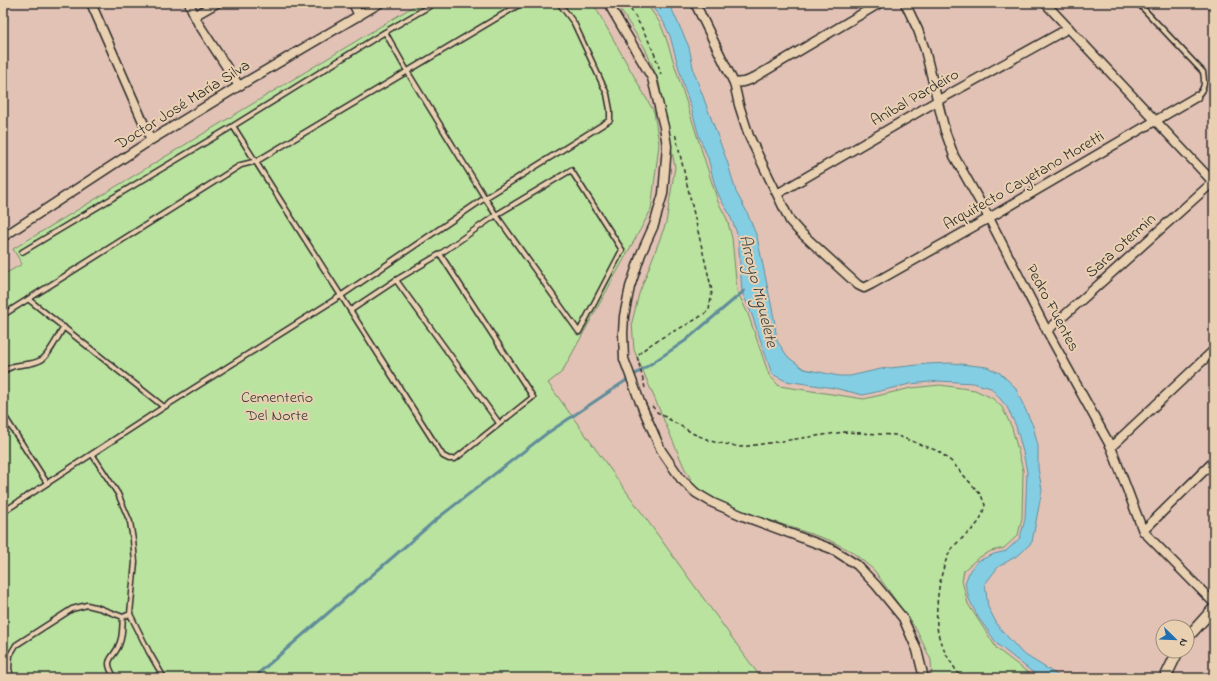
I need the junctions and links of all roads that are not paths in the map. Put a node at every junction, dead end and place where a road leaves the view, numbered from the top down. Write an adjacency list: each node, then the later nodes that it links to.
1 (91, 3): 26 (street)
2 (189, 3): 15 (street)
3 (217, 3): 15 (street)
4 (353, 3): 16 (street)
5 (380, 3): 16 (street, Doctor José María Silva)
6 (435, 3): 18 (lane)
7 (522, 3): 19 (lane)
8 (559, 3): 30 (lane)
9 (608, 3): 64 (street)
10 (695, 3): 20 (street)
11 (880, 3): 20 (street)
12 (905, 3): 23 (street, Pedro Fuentes)
13 (1045, 3): 17 (street)
14 (1138, 3): 22 (lane)
15 (194, 16): 21 (street)
16 (359, 16): 21 (street, Doctor José María Silva)
17 (1068, 28): 23 (street, Aníbal Pardeiro); 24 (street)
18 (386, 32): 19 (lane); 25 (lane)
19 (407, 71): 27 (lane); 30 (lane)
20 (734, 83): 29 (street)
21 (239, 86): 26 (street, Doctor José María Silva)
22 (1196, 97): 24 (street, Arquitecto Cayetano Moretti)
23 (937, 101): 29 (street, Aníbal Pardeiro); 32 (street, Pedro Fuentes)
24 (1156, 121): 28 (street); 32 (street, Arquitecto Cayetano Moretti)
25 (233, 126): 27 (lane); 34 (lane)
26 (151, 140): 33 (street, Doctor José María Silva)
27 (257, 161): 37 (lane); 38 (lane)
28 (1214, 182): 42 (street, Sara Otermin)
29 (778, 194): 32 (street, Arquitecto Cayetano Moretti)
30 (485, 198): 31 (lane); 37 (lane)
31 (496, 215): 31 (lane); 35 (lane)
32 (989, 218): 42 (street, Pedro Fuentes)
33 (3, 237)
34 (22, 252)
35 (440, 254): 36 (lane); 47 (lane)
36 (396, 280): 39 (lane); 47 (lane)
37 (342, 295): 39 (lane); 45 (lane)
38 (28, 299): 40 (lane); 41 (lane)
39 (351, 310): 47 (lane)
40 (3, 315)
41 (64, 327): 44 (lane); 45 (lane)
42 (1047, 330): 48 (street, Pedro Fuentes)
43 (1214, 350): 48 (street)
44 (3, 372)
45 (164, 407): 49 (lane)
46 (3, 414): 51 (lane)
47 (499, 423)
48 (1111, 447): 53 (street, Pedro Fuentes)
49 (92, 454): 51 (lane); 56 (lane)
50 (1214, 461): 53 (street)
51 (47, 483): 52 (lane)
52 (3, 512)
53 (1143, 531): 54 (street, Pedro Fuentes)
54 (1214, 603)
55 (1214, 608): 58 (street)
56 (130, 614): 57 (lane); 60 (lane)
57 (123, 617): 61 (lane); 62 (lane)
58 (1195, 629)
59 (1174, 659): 65 (street)
60 (163, 676): 63 (lane)
61 (12, 678)
62 (115, 678)
63 (152, 678)
64 (924, 678)
65 (1166, 678)

